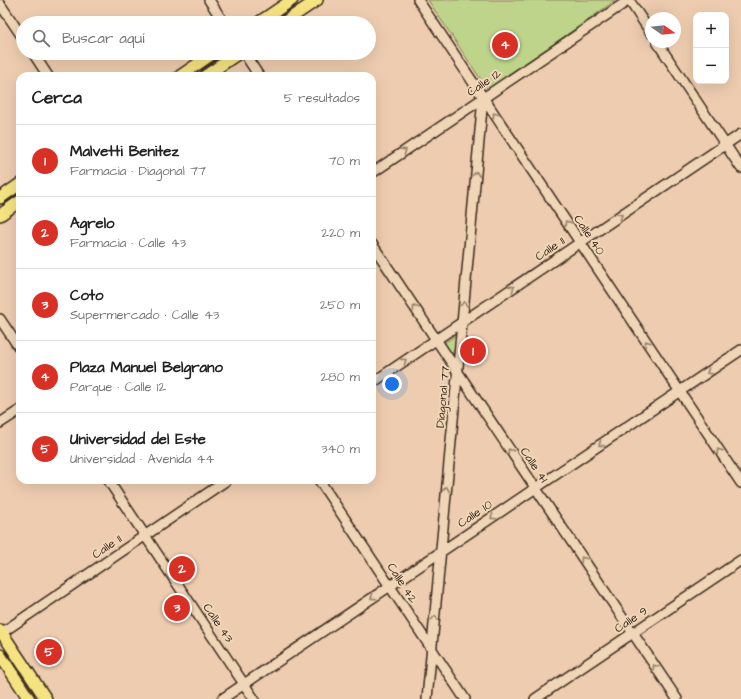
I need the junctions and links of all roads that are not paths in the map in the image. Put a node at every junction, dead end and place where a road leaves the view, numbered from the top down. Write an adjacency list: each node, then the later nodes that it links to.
1 (209, 0): 7 (street)
2 (292, 0): 8 (main road)
3 (317, 0): 9 (main road)
4 (418, 0): 21 (street, Calle 40)
5 (629, 0): 10 (street); 21 (street, Calle 12)
6 (0, 4): 11 (street)
7 (219, 16)
8 (268, 16)
9 (293, 16)
10 (645, 24)
11 (16, 28)
12 (661, 48): 23 (street)
13 (38, 60): 17 (street)
14 (204, 60): 18 (main road)
15 (229, 60): 19 (main road)
16 (249, 60): 20 (street)
17 (45, 72)
18 (186, 72)
19 (211, 72)
20 (256, 72)
21 (483, 98): 25 (street, Calle 12, one-way to 21); 30 (street, Calle 40, one-way to 21); 33 (street, Diagonal 77, one-way to 21)
22 (741, 134): 23 (street, Calle 11)
23 (726, 145): 24 (street); 30 (street, Calle 11, one-way to 23)
24 (741, 168)
25 (376, 170)
26 (16, 187): 27 (main road)
27 (0, 198)
28 (16, 204): 29 (main road)
29 (0, 215)
30 (580, 243): 33 (street, Calle 11, one-way to 30); 39 (street, Calle 40, one-way to 30)
31 (376, 250): 34 (street, Calle 41, one-way to 31)
32 (0, 319): 35 (street)
33 (462, 322): 34 (street, Calle 11); 37 (street, Diagonal 77)
34 (436, 340): 37 (street, Calle 41); 38 (street, Calle 11, one-way to 34)
35 (16, 343)
36 (741, 350): 39 (street, Calle 10, one-way to 39)
37 (458, 373): 46 (street, Calle 41, one-way to 37); 48 (street, Diagonal 77, one-way to 37)
38 (376, 380)
39 (679, 391): 42 (street, Calle 40, one-way to 39); 46 (street, Calle 10, one-way to 46)
40 (16, 413): 41 (street)
41 (0, 423)
42 (741, 483)
43 (111, 484): 47 (street, Calle 43)
44 (222, 484): 47 (street, Calle 11)
45 (322, 484): 50 (street, Calle 42)
46 (535, 488): 48 (street, Calle 10, one-way to 48); 52 (street, Calle 41, one-way to 46)
47 (145, 536): 51 (street, Calle 11); 55 (street, Calle 43)
48 (440, 552): 50 (street, Calle 10); 53 (street, Diagonal 77, one-way to 48)
49 (741, 560): 52 (street, Calle 9)
50 (390, 586): 53 (street, Calle 42); 55 (street, Calle 10, one-way to 55)
51 (1, 632): 57 (main road)
52 (633, 633): 62 (street, Calle 9); 63 (street, Calle 41, one-way to 52)
53 (432, 650): 60 (street, Diagonal 77); 61 (street, Calle 42)
54 (0, 655): 56 (main road)
55 (244, 684): 58 (street, Calle 10); 59 (street, Calle 43)
56 (29, 699)
57 (46, 699)
58 (222, 699)
59 (254, 699)
60 (427, 699)
61 (465, 699)
62 (535, 699)
63 (677, 699)

